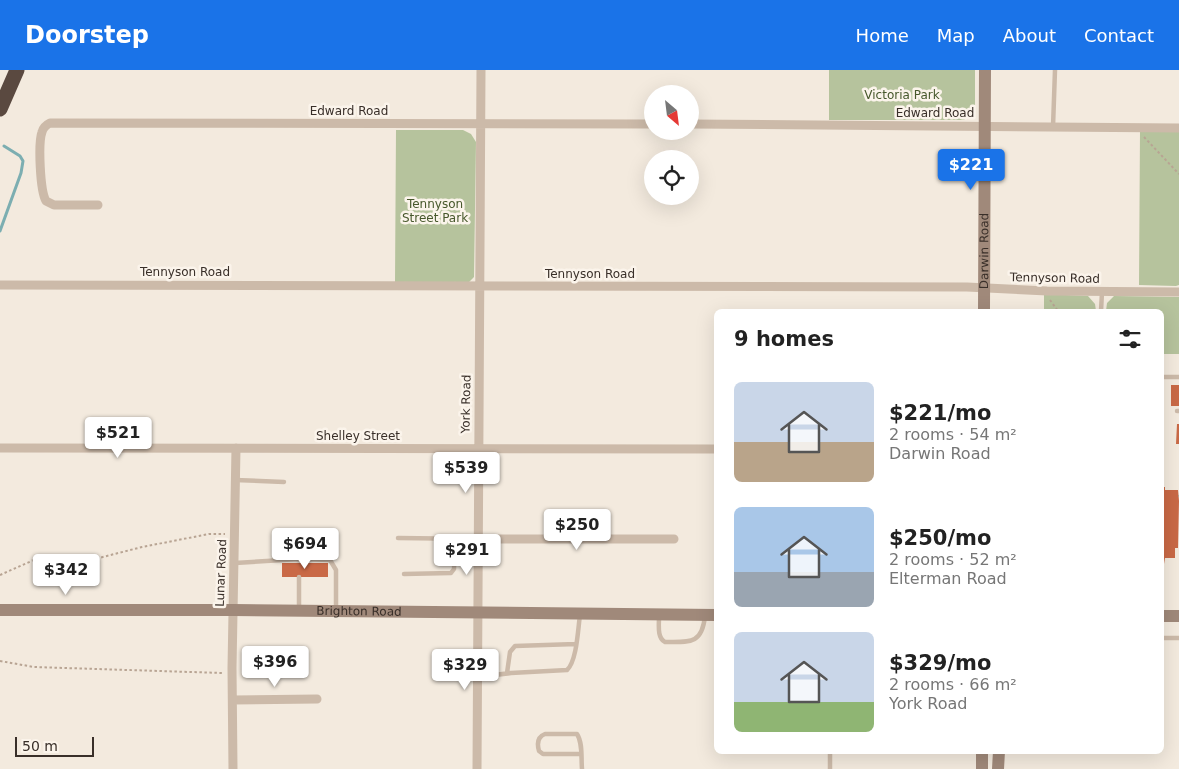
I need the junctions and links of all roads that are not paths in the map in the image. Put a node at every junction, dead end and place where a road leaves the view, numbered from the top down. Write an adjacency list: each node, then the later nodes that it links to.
1 (17, 70): 5 (highway)
2 (481, 70): 6 (street, York Road)
3 (985, 70): 9 (main road, Darwin Road)
4 (1054, 70): 10 (lane)
5 (0, 109)
6 (482, 124): 7 (street, Edward Road); 12 (street, Edward Road); 14 (street, York Road)
7 (644, 124)
8 (699, 124): 9 (street, Edward Road)
9 (985, 125): 10 (street, Edward Road); 15 (main road, Darwin Road)
10 (1053, 127): 11 (street, Edward Road)
11 (1179, 128)
12 (98, 205)
13 (0, 285): 14 (street, Tennyson Road)
14 (480, 286): 15 (street, Tennyson Road); 24 (street, York Road)
15 (984, 289): 16 (street, Tennyson Road); 18 (main road, Darwin Road)
16 (1102, 292): 17 (street, Tennyson Road); 19 (lane)
17 (1179, 292)
18 (984, 309)
19 (1101, 309)
20 (1164, 377): 21 (lane)
21 (1179, 377)
22 (0, 448): 23 (street, Shelley Street)
23 (236, 448): 24 (street, Shelley Street); 26 (street, Lunar Road)
24 (478, 448): 25 (street, Shelley Street); 30 (street, York Road)
25 (714, 449)
26 (235, 480): 27 (lane); 32 (street, Lunar Road)
27 (284, 482)
28 (398, 538): 29 (lane)
29 (455, 539): 30 (lane); 33 (lane)
30 (479, 539): 31 (street); 39 (street, York Road)
31 (674, 539)
32 (235, 563): 36 (street, Lunar Road); 38 (lane)
33 (404, 574)
34 (299, 577): 37 (lane)
35 (0, 610): 36 (main road, Brighton Road)
36 (233, 610): 37 (main road, Brighton Road); 51 (street, Lunar Road)
37 (300, 611): 38 (main road, Brighton Road)
38 (336, 612): 39 (main road, Brighton Road)
39 (478, 613): 40 (main road, Brighton Road); 49 (street, York Road)
40 (580, 614): 41 (main road, Brighton Road); 47 (lane)
41 (659, 614): 42 (main road, Brighton Road); 42 (lane)
42 (710, 615)
43 (1164, 616): 44 (main road)
44 (1179, 616)
45 (1164, 638): 46 (lane)
46 (1179, 638)
47 (576, 644): 48 (lane); 48 (lane)
48 (507, 673): 49 (lane)
49 (477, 677): 57 (street, York Road)
50 (317, 699): 51 (street)
51 (232, 700): 56 (street, Lunar Road)
52 (581, 754): 52 (lane); 58 (lane)
53 (830, 754): 59 (lane)
54 (982, 754): 60 (main road)
55 (998, 754): 61 (main road)
56 (234, 769)
57 (477, 769)
58 (582, 769)
59 (830, 769)
60 (982, 769)
61 (998, 769)

